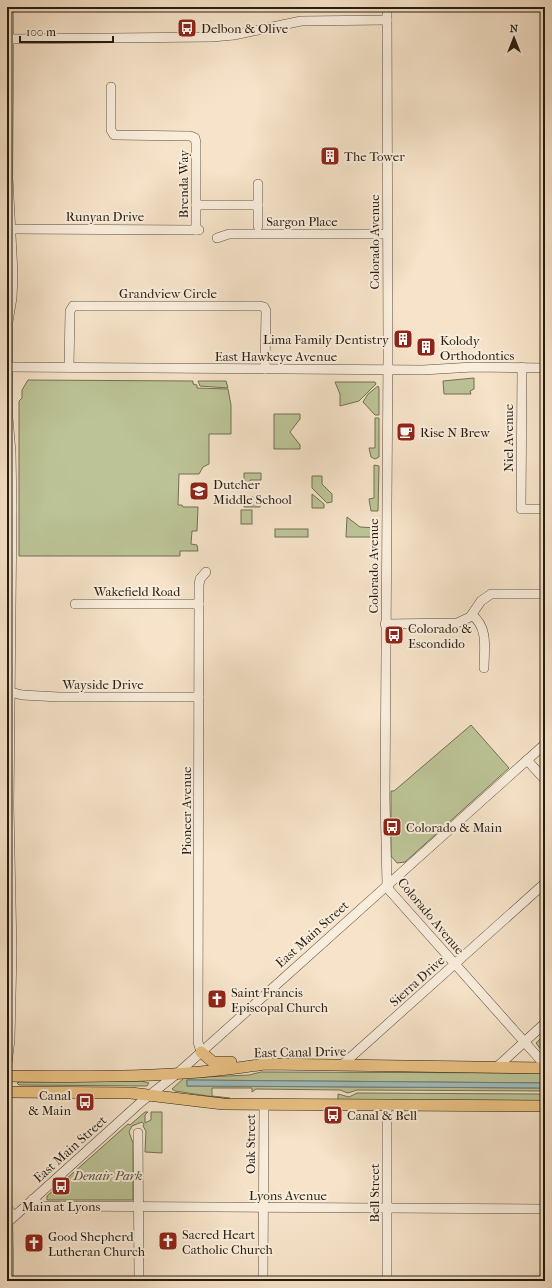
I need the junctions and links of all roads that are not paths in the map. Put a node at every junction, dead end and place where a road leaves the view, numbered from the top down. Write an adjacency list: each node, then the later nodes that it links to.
1 (9, 7): 4 (street)
2 (387, 7): 3 (street, Colorado Avenue)
3 (387, 20): 4 (street); 13 (street, Colorado Avenue)
4 (9, 39): 5 (street)
5 (8, 87): 11 (street)
6 (111, 87): 8 (street, Brenda Way)
7 (258, 184): 9 (street)
8 (196, 205): 9 (street); 12 (street, Brenda Way)
9 (258, 206): 10 (street)
10 (258, 226)
11 (10, 229): 12 (street, Runyan Drive); 15 (street)
12 (198, 230)
13 (387, 234): 14 (street, Sargon Place); 20 (street, Colorado Avenue)
14 (217, 238)
15 (8, 367): 16 (street, East Hawkeye Avenue); 29 (street)
16 (69, 367): 19 (street, East Hawkeye Avenue); 19 (street, Grandview Circle)
17 (522, 367): 18 (street, East Hawkeye Avenue); 20 (street, East Hawkeye Avenue); 21 (street, Niel Avenue)
18 (545, 368)
19 (265, 369): 20 (street, East Hawkeye Avenue)
20 (387, 370): 27 (street, Colorado Avenue)
21 (545, 509)
22 (206, 572): 25 (street, Pioneer Avenue)
23 (545, 594): 26 (street)
24 (75, 604): 25 (street, Wakefield Road)
25 (199, 604): 30 (street, Pioneer Avenue)
26 (472, 615): 27 (street); 28 (street)
27 (385, 624): 34 (street, Colorado Avenue)
28 (484, 668)
29 (9, 692): 30 (street, Wayside Drive); 36 (street)
30 (199, 697): 42 (street, Pioneer Avenue)
31 (545, 744): 32 (street, East Main Street)
32 (527, 760): 33 (street); 35 (street, East Main Street)
33 (545, 780)
34 (386, 860): 35 (street); 38 (street, Colorado Avenue)
35 (410, 864): 38 (street, East Main Street)
36 (9, 876): 43 (street)
37 (545, 883): 39 (street, Sierra Drive)
38 (387, 885): 39 (street, Colorado Avenue); 42 (street, East Main Street)
39 (454, 964): 41 (street, Colorado Avenue); 45 (street, Sierra Drive)
40 (545, 1023): 41 (street)
41 (524, 1042): 46 (street); 47 (street, Colorado Avenue)
42 (201, 1052): 44 (main road); 48 (street, East Main Street)
43 (7, 1064)
44 (264, 1064): 45 (main road, East Canal Drive); 48 (main road, East Canal Drive)
45 (342, 1065): 46 (main road, East Canal Drive)
46 (498, 1066): 47 (main road, East Canal Drive)
47 (545, 1066)
48 (178, 1072): 49 (main road, East Canal Drive); 51 (street, East Main Street)
49 (7, 1076)
50 (7, 1092): 51 (main road)
51 (149, 1096): 52 (main road); 56 (street, East Main Street)
52 (264, 1104): 53 (main road); 58 (street, Oak Street)
53 (387, 1105): 54 (main road); 60 (street, Bell Street)
54 (545, 1106)
55 (138, 1133): 57 (street)
56 (33, 1199): 57 (street, Lyons Avenue); 62 (street, East Main Street)
57 (139, 1207): 58 (street, Lyons Avenue); 64 (street)
58 (263, 1207): 60 (street, Lyons Avenue); 65 (street, Oak Street)
59 (7, 1208): 62 (street)
60 (387, 1208): 61 (street, Lyons Avenue); 66 (street, Bell Street)
61 (545, 1209)
62 (10, 1220): 63 (street)
63 (9, 1281)
64 (139, 1281)
65 (263, 1281)
66 (387, 1281)

